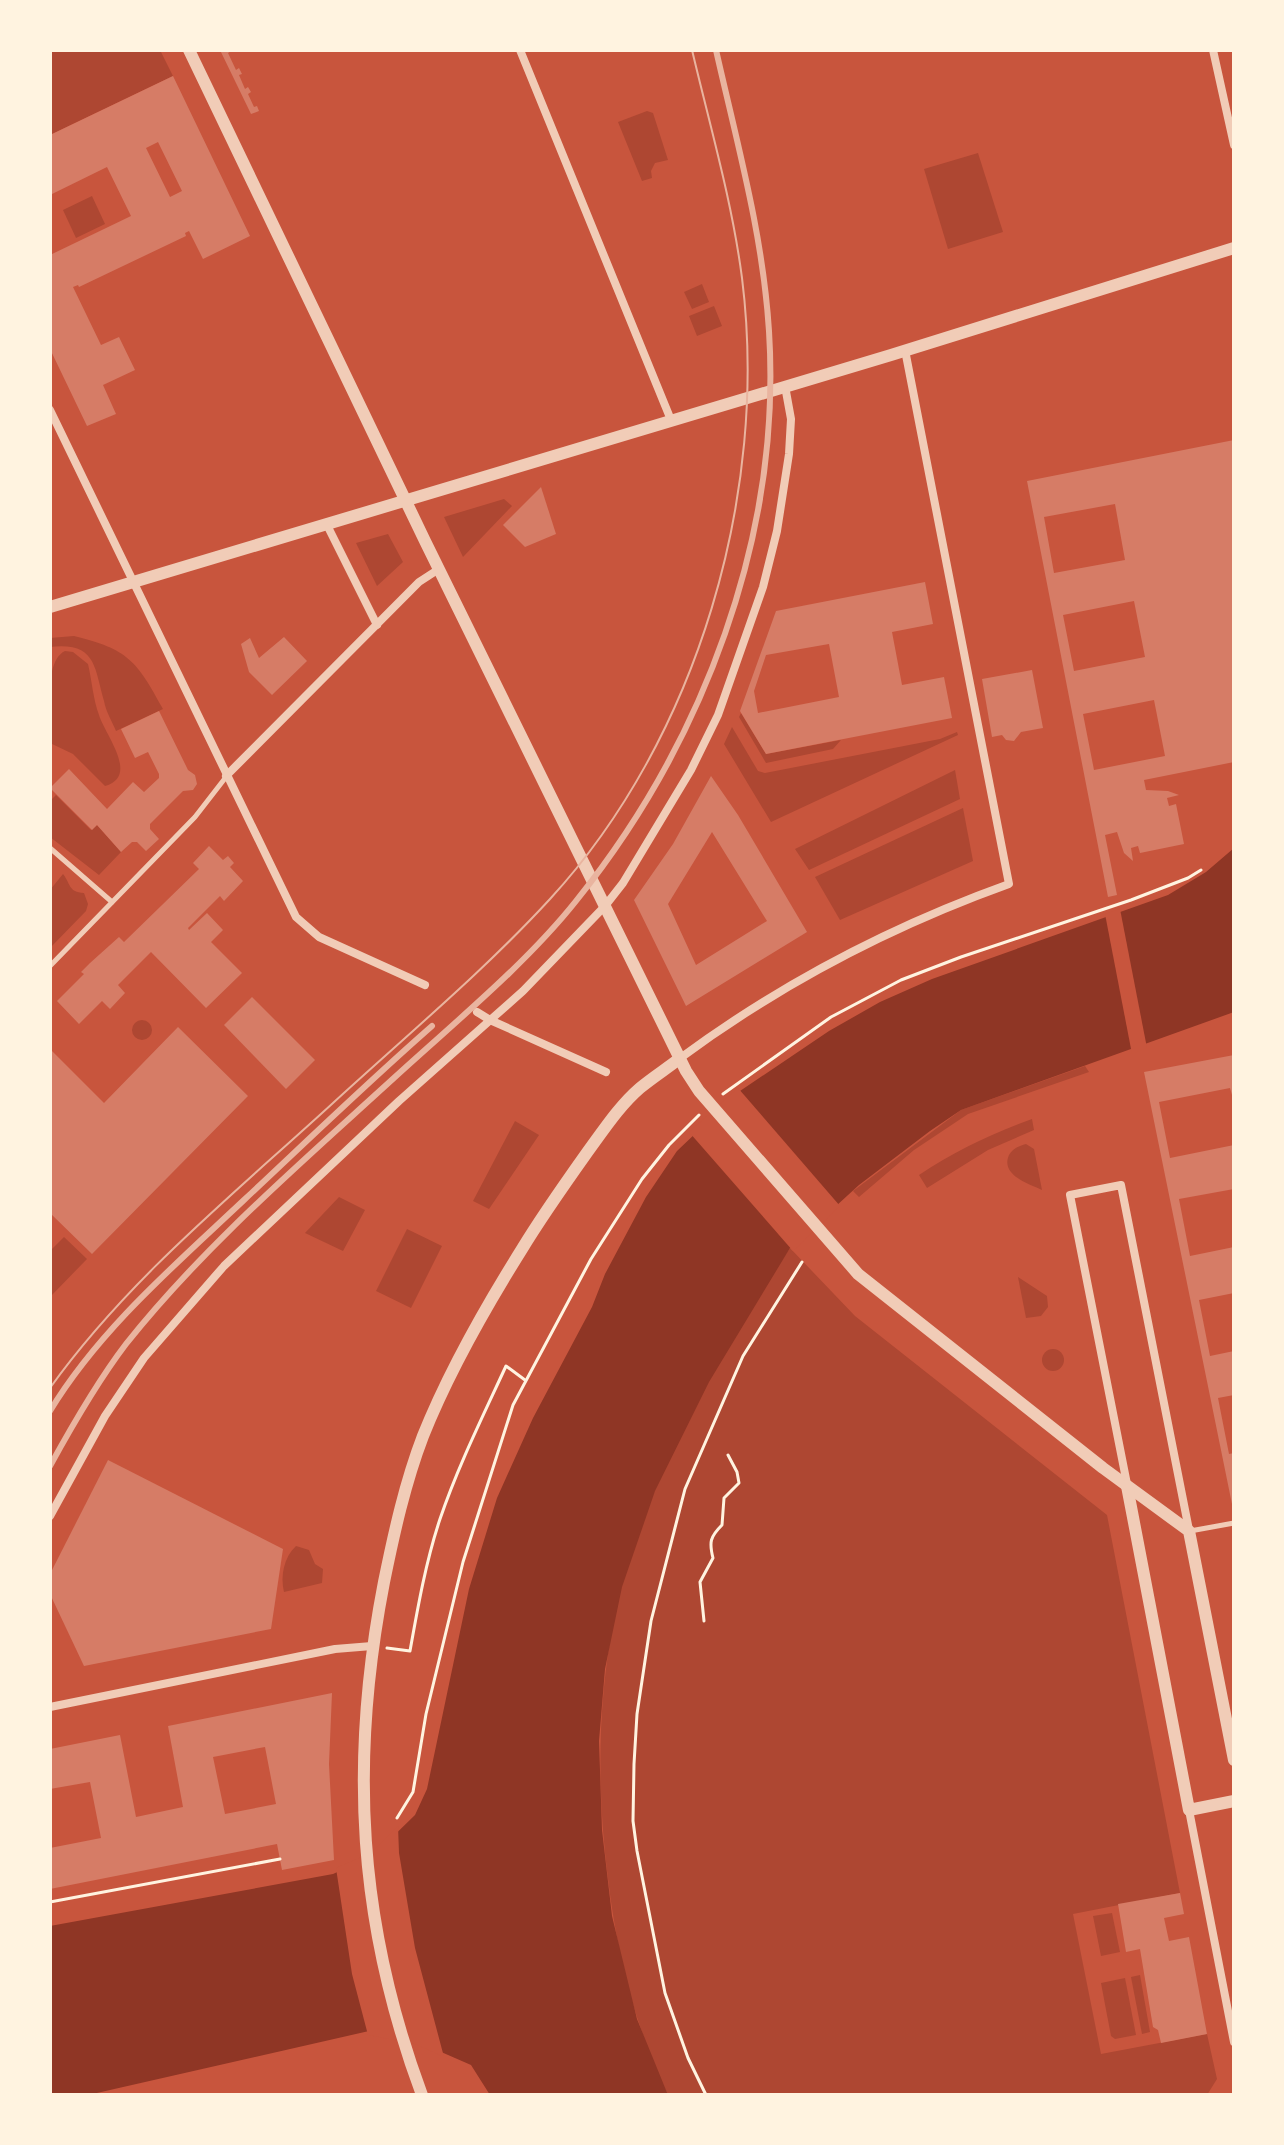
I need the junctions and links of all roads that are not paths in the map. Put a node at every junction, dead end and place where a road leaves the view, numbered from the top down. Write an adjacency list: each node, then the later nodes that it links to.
1 (189, 50): 10 (street)
2 (520, 50): 9 (street)
3 (1213, 50): 4 (street)
4 (1234, 145)
5 (1234, 248): 6 (street)
6 (905, 350): 7 (street); 24 (street)
7 (785, 386): 9 (street); 19 (street)
8 (50, 410): 13 (street)
9 (671, 420): 10 (street)
10 (405, 499): 11 (street); 12 (street)
11 (326, 523): 13 (street); 15 (street)
12 (439, 569): 15 (street); 19 (street)
13 (133, 581): 14 (street); 16 (street)
14 (50, 607)
15 (377, 625): 16 (street)
16 (226, 776): 18 (lane); 21 (street)
17 (50, 848): 18 (lane)
18 (112, 902): 20 (lane)
19 (605, 906): 23 (street); 24 (street)
20 (50, 966)
21 (425, 985)
22 (477, 1012): 23 (street)
23 (490, 1020): 25 (street); 27 (street)
24 (679, 1059): 26 (street); 30 (street)
25 (606, 1072)
26 (1127, 1486): 29 (street); 29 (street); 34 (street)
27 (50, 1516)
28 (1234, 1523): 29 (lane)
29 (1189, 1531): 32 (street)
30 (372, 1646): 31 (street); 36 (street)
31 (50, 1707)
32 (1234, 1760)
33 (1234, 1801): 34 (street)
34 (1189, 1810): 35 (street)
35 (1234, 2042)
36 (422, 2095)

